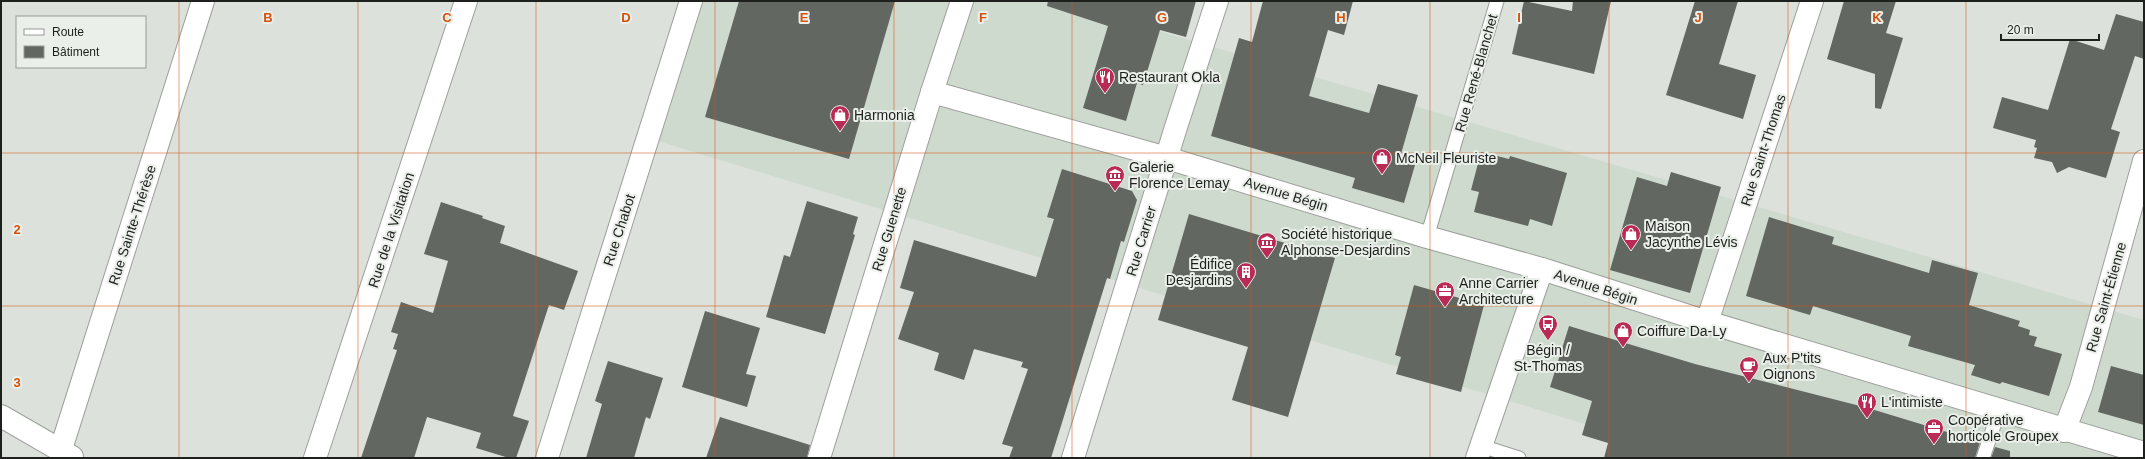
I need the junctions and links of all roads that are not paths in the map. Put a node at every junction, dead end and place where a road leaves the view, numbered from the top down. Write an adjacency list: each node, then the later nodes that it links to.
1 (203, 1): 19 (street, Rue Sainte-Thérèse)
2 (466, 1): 20 (street, Rue de la Visitation)
3 (691, 1): 21 (street, Rue Chabot)
4 (962, 1): 8 (street, Rue Guenette)
5 (1218, 1): 9 (street, Rue Carrier)
6 (1497, 1): 11 (lane, Rue René-Blanchet)
7 (1812, 1): 13 (street, Rue Saint-Thomas)
8 (932, 92): 9 (street, Avenue Bégin); 22 (street, Rue Guenette)
9 (1167, 158): 11 (street, Avenue Bégin); 23 (street, Rue Carrier)
10 (2144, 161): 16 (street, Rue Saint-Étienne)
11 (1427, 237): 12 (street, Avenue Bégin)
12 (1542, 270): 13 (street, Avenue Bégin); 17 (street)
13 (1707, 322): 14 (street, Avenue Bégin)
14 (1999, 411): 16 (street, Avenue Bégin); 25 (lane)
15 (1, 416): 19 (street)
16 (2064, 431): 18 (street, Avenue Bégin)
17 (1479, 452): 24 (lane)
18 (2144, 453)
19 (67, 454)
20 (315, 458)
21 (547, 458)
22 (819, 458)
23 (1073, 458)
24 (1519, 458)
25 (1983, 458)

